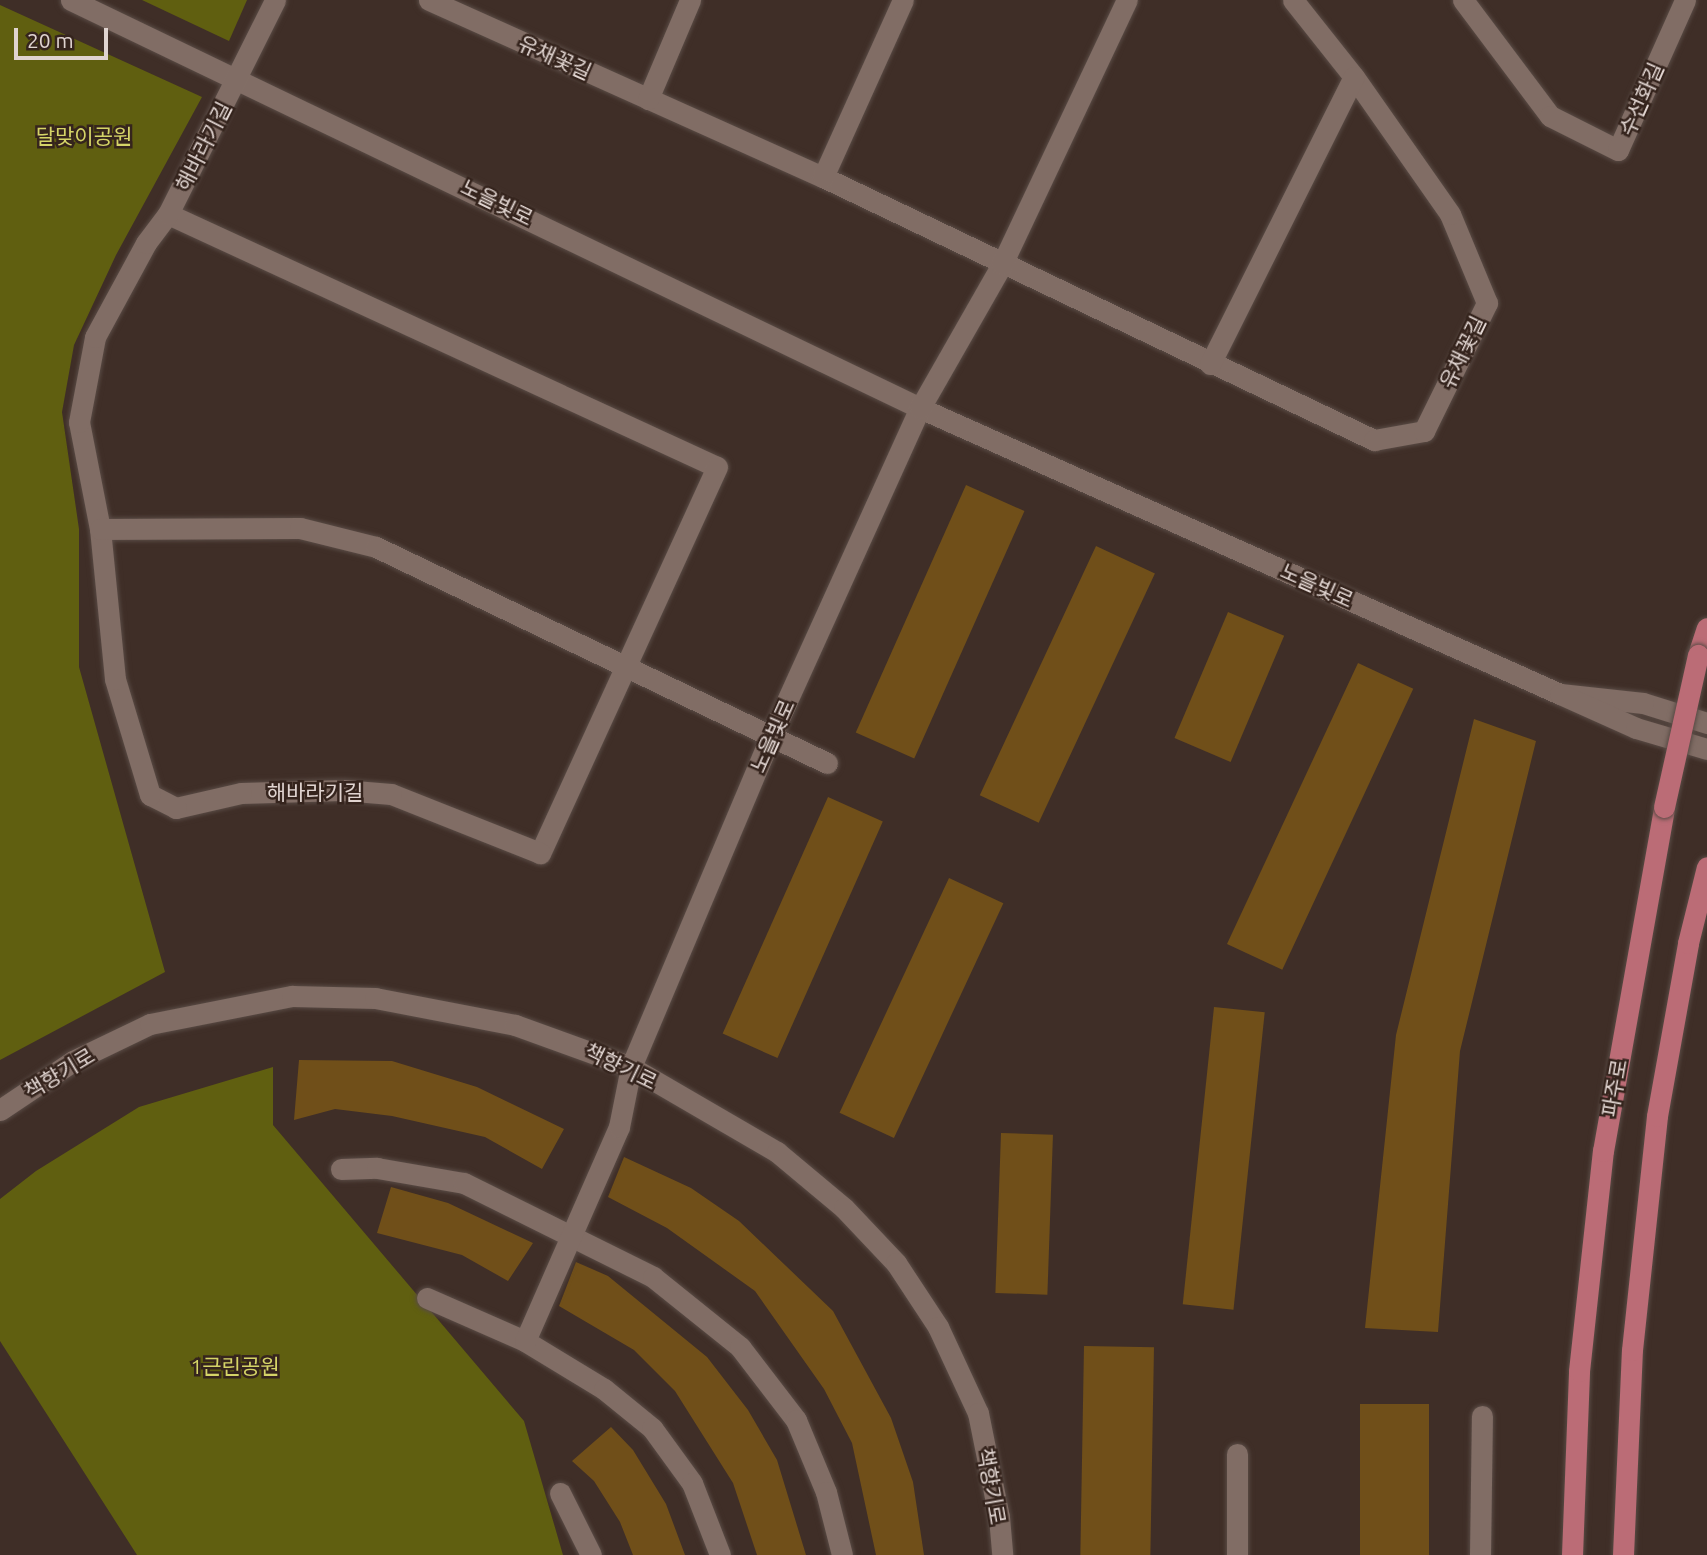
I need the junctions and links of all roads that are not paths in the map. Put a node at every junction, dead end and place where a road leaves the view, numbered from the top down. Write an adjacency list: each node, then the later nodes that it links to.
1 (71, 0): 11 (street, 노을빛로)
2 (275, 0): 11 (street)
3 (429, 0): 10 (street, 유채꽃길)
4 (690, 0): 13 (street)
5 (902, 0): 14 (street)
6 (1128, 0): 16 (street)
7 (1293, 0): 12 (street, 유채꽃길)
8 (1463, 0): 9 (street, 수선화길)
9 (1685, 0)
10 (465, 8): 13 (street, 유채꽃길)
11 (238, 77): 15 (street, 해바라기길); 18 (street, 노을빛로)
12 (1354, 77): 17 (street); 17 (street, 유채꽃길)
13 (648, 99): 14 (street, 유채꽃길)
14 (823, 177): 16 (street, 유채꽃길)
15 (169, 214): 19 (street, 해바라기길); 21 (street, 해바라기길)
16 (1002, 264): 17 (street, 유채꽃길); 18 (street)
17 (1210, 364)
18 (920, 408): 22 (street, 노을빛로); 24 (street, 노을빛로)
19 (100, 529): 21 (street); 21 (street, 해바라기길)
20 (1707, 628): 43 (main road, 파주로, bridge)
21 (626, 666): 24 (street)
22 (1560, 694): 23 (street, 노을빛로); 25 (street, 노을빛로)
23 (1707, 723)
24 (771, 736): 26 (street); 28 (street, 노을빛로)
25 (1707, 750)
26 (827, 763)
27 (1707, 867): 44 (main road)
28 (631, 1067): 29 (street, 책향기로); 31 (street, 노을빛로); 40 (street, 책향기로)
29 (0, 1110)
30 (341, 1170): 31 (street)
31 (573, 1235): 33 (street, 노을빛로); 39 (street)
32 (427, 1298): 33 (street)
33 (526, 1341): 38 (street)
34 (1482, 1416): 42 (street)
35 (1237, 1454): 41 (street)
36 (560, 1493): 37 (street)
37 (591, 1555)
38 (720, 1555)
39 (842, 1555)
40 (1002, 1555)
41 (1237, 1555)
42 (1480, 1555)
43 (1572, 1555)
44 (1623, 1555)

